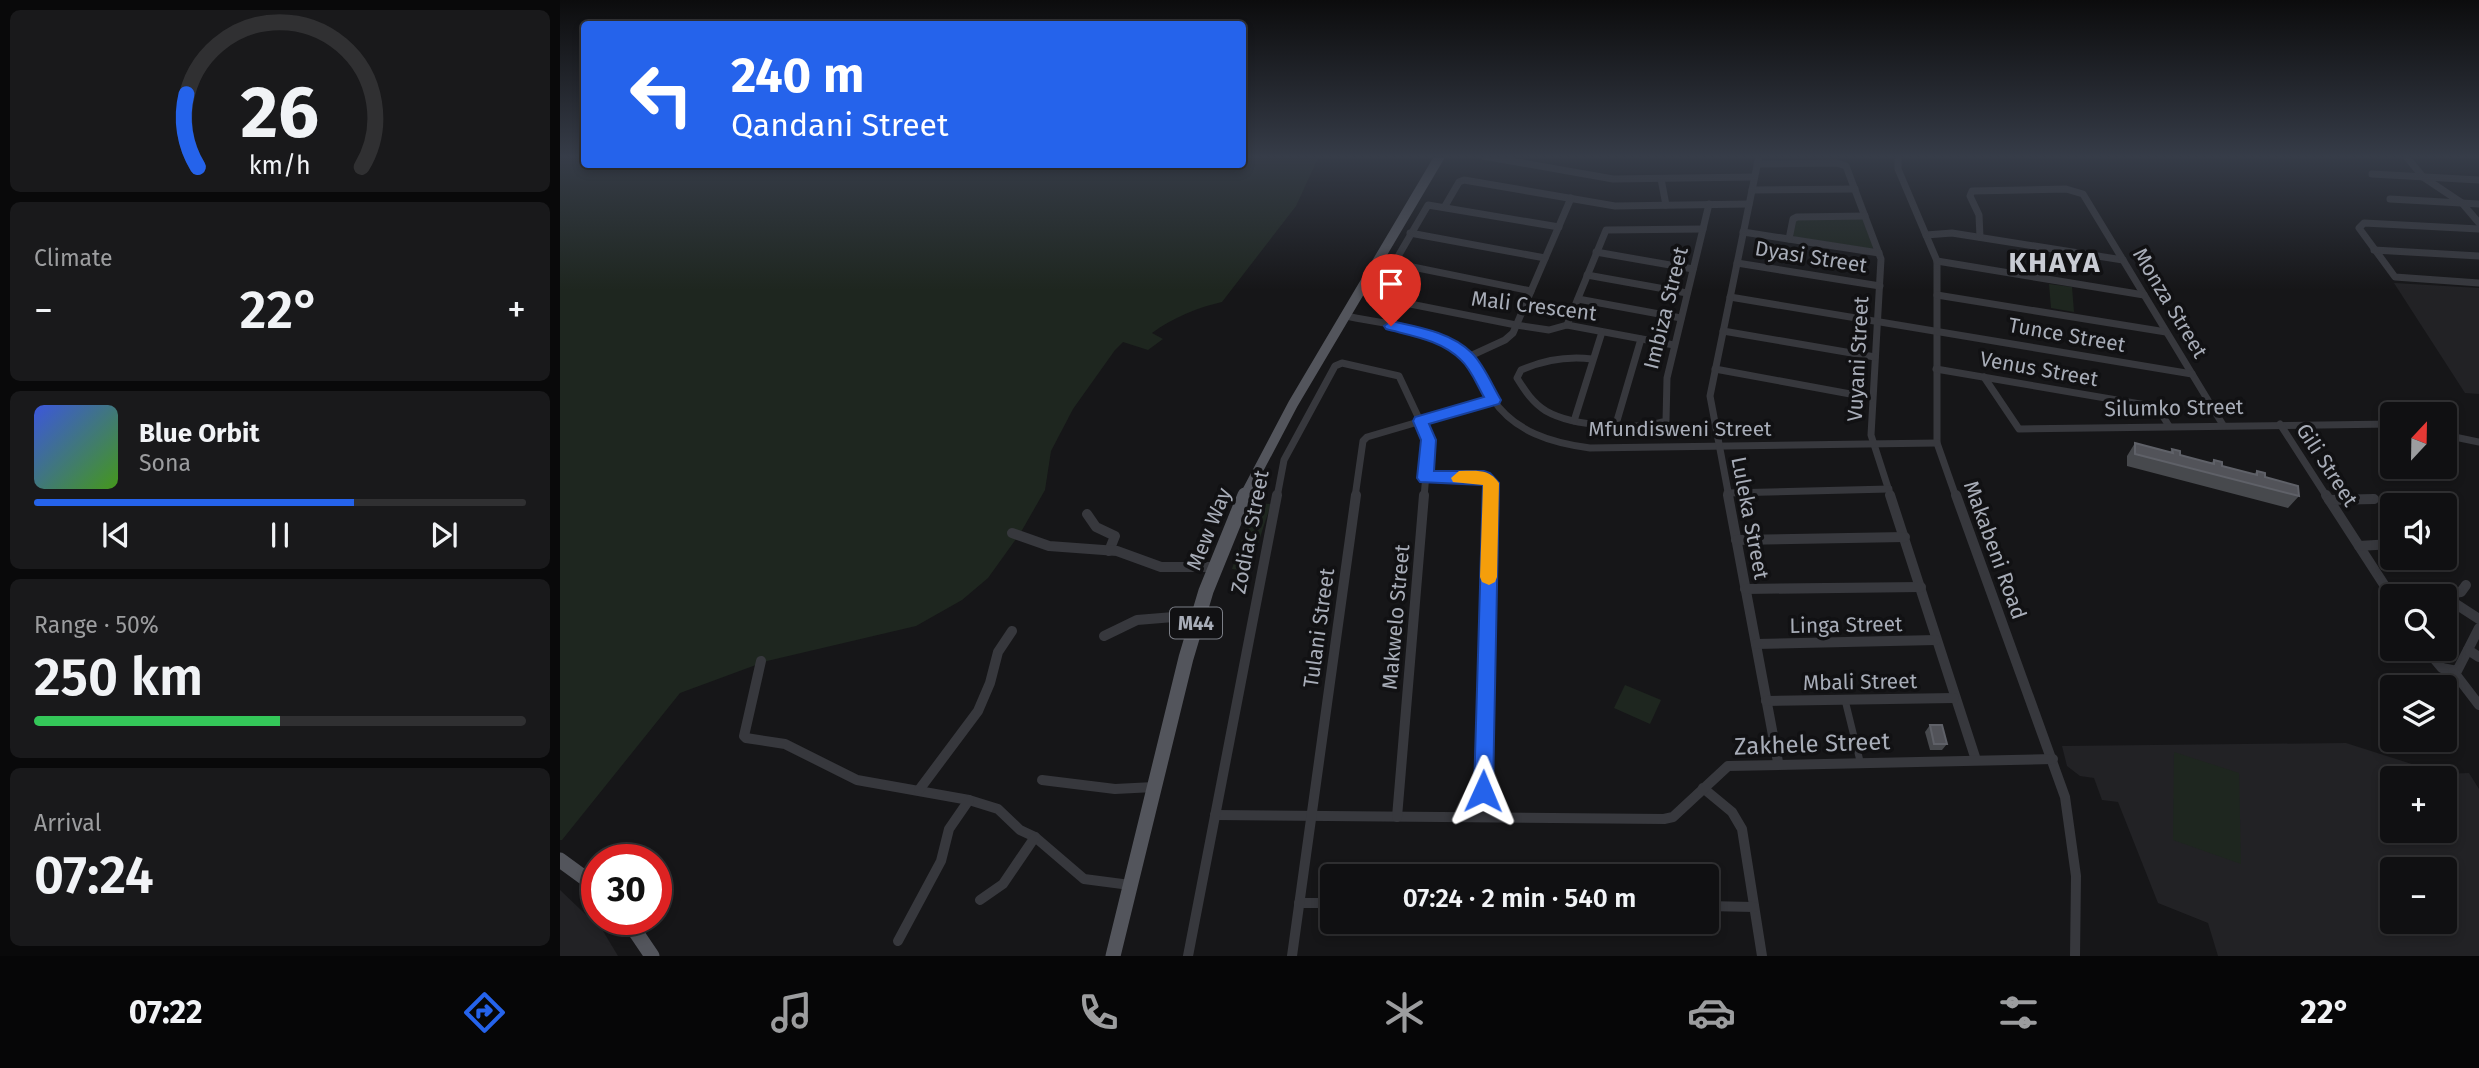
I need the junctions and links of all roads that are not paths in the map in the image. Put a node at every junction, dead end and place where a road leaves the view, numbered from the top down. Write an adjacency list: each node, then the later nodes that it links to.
1 (1414, 201): 48 (main road, Mew Way / M44)
2 (1447, 201): 18 (street)
3 (1571, 201): 21 (street)
4 (1586, 201): 16 (street)
5 (1665, 201): 16 (street)
6 (1750, 201): 14 (street, Luleka Street)
7 (1859, 201): 19 (street, Vuyani Street)
8 (1911, 201): 26 (street, Makabeni Road)
9 (1972, 201): 27 (street, Monza Street)
10 (2088, 201): 34 (street, Monza Street)
11 (2419, 201): 13 (street)
12 (2458, 201): 13 (street)
13 (2462, 203): 15 (street); 20 (street)
14 (1749, 204): 17 (street); 24 (street, Luleka Street)
15 (2479, 204)
16 (1666, 205): 17 (street)
17 (1709, 205): 22 (street, Imbiza Street)
18 (1444, 206): 21 (street); 25 (street, Mali Crescent)
19 (1865, 216): 28 (street); 31 (street, Vuyani Street)
20 (2479, 223)
21 (1559, 226): 33 (street)
22 (1703, 229): 30 (street); 38 (street, Imbiza Street)
23 (2479, 229): 29 (street)
24 (1743, 232): 28 (street); 37 (street, Luleka Street)
25 (1410, 233): 33 (street); 36 (street, Mali Crescent)
26 (1926, 235): 27 (street); 35 (street, Makabeni Road)
27 (1980, 237): 34 (street)
28 (1789, 239): 31 (street)
29 (2374, 250): 32 (street); 40 (street)
30 (1596, 252): 38 (street); 39 (street)
31 (1879, 253): 41 (street, Vuyani Street)
32 (2479, 256)
33 (1545, 258): 42 (street)
34 (2123, 260): 45 (street, Monza Street)
35 (1937, 261): 44 (street, Makabeni Road); 45 (street)
36 (1392, 263): 42 (street); 52 (street, Mali Crescent)
37 (1737, 263): 41 (street, Dyasi Street); 46 (street, Luleka Street)
38 (1693, 269): 43 (street, Imbiza Street)
39 (1587, 275): 43 (street); 47 (street)
40 (2479, 283)
41 (1880, 286): 50 (street, Vuyani Street)
42 (1531, 291): 52 (street)
43 (1687, 293): 49 (street, Imbiza Street)
44 (1937, 295): 53 (street, Makabeni Road); 56 (street)
45 (2144, 295): 56 (street, Monza Street)
46 (1730, 297): 50 (street, Tunce Street); 54 (street, Luleka Street)
47 (1578, 299): 49 (street); 51 (street)
48 (1346, 316): 59 (street, Mfundisweni Street); 92 (main road, Mew Way / M44)
49 (1681, 318): 58 (street, Imbiza Street)
50 (1878, 321): 53 (street, Tunce Street); 60 (street, Vuyani Street)
51 (1567, 324): 52 (street, Mali Crescent); 55 (street, Mali Crescent)
52 (1516, 325): 59 (street)
53 (1936, 330): 63 (street, Makabeni Road); 64 (street, Tunce Street)
54 (1723, 331): 60 (street); 62 (street, Luleka Street)
55 (1602, 332): 57 (street, Mali Crescent); 61 (street)
56 (2166, 332): 64 (street, Monza Street)
57 (1641, 340): 58 (street, Mali Crescent); 70 (street)
58 (1674, 345): 70 (street, Imbiza Street)
59 (1468, 357): 67 (street, Mfundisweni Street)
60 (1875, 357): 66 (street, Vuyani Street)
61 (1592, 359): 69 (street); 69 (street)
62 (1715, 369): 66 (street); 79 (street, Luleka Street)
63 (1936, 369): 65 (street, Venus Street); 77 (street, Makabeni Road)
64 (2192, 374): 73 (street, Monza Street)
65 (1984, 377): 74 (street, Venus Street); 74 (street, Silumko Street)
66 (1872, 398): 78 (street, Vuyani Street)
67 (1493, 400): 68 (street, Tulani Street); 79 (street, Mfundisweni Street)
68 (1420, 421): 80 (street, Makwelo Street); 124 (street, Zodiac Street); 125 (street, Tulani Street)
69 (1574, 421): 70 (street)
70 (1616, 424)
71 (2280, 424): 72 (street, Silumko Street); 73 (street, Silumko Street); 84 (street, Gili Street)
72 (2380, 424)
73 (2223, 425): 74 (street, Silumko Street)
74 (2169, 426)
75 (2457, 437): 76 (street)
76 (2479, 442)
77 (1937, 443): 78 (street, Mfundisweni Street); 115 (street, Makabeni Road)
78 (1875, 444): 79 (street, Mfundisweni Street); 81 (street, Vuyani Street)
79 (1718, 447): 82 (street, Luleka Street)
80 (1425, 478): 126 (street, Makwelo Street); 127 (street)
81 (1889, 489): 82 (street); 87 (street, Vuyani Street)
82 (1727, 493): 88 (street, Luleka Street)
83 (2374, 499): 84 (street)
84 (2329, 500): 90 (street, Gili Street)
85 (1087, 514): 91 (street)
86 (1012, 533): 91 (street)
87 (1905, 537): 88 (street); 95 (street, Vuyani Street)
88 (1736, 541): 96 (street, Luleka Street)
89 (2380, 544): 90 (street)
90 (2359, 545): 93 (street, Gili Street)
91 (1109, 551): 92 (street)
92 (1216, 567): 99 (main road, Mew Way / M44)
93 (2384, 584)
94 (2466, 585): 97 (street, Gili Street)
95 (1920, 587): 96 (street); 104 (street, Vuyani Street)
96 (1745, 589): 105 (street, Luleka Street)
97 (2457, 593)
98 (2457, 605): 100 (street)
99 (1198, 615): 103 (street); 120 (main road, Mew Way / M44)
100 (2479, 619)
101 (2479, 628): 106 (street)
102 (1012, 631): 122 (street)
103 (1104, 636)
104 (1936, 640): 105 (street, Linga Street); 111 (street, Vuyani Street)
105 (1756, 644): 113 (street, Luleka Street)
106 (2468, 650): 107 (street); 110 (street)
107 (2479, 657)
108 (761, 661): 122 (street)
109 (2434, 661): 110 (street)
110 (2454, 671): 114 (street)
111 (1954, 698): 112 (street, Mbali Street); 116 (street, Vuyani Street)
112 (1845, 700): 113 (street, Mbali Street); 117 (street)
113 (1766, 701): 118 (street, Luleka Street)
114 (2479, 705)
115 (2053, 759): 116 (street, Zakhele Street); 144 (street, Makabeni Road)
116 (1976, 760): 117 (street, Zakhele Street)
117 (1860, 761): 118 (street, Zakhele Street)
118 (1778, 762): 121 (street, Zakhele Street)
119 (1042, 780): 120 (street)
120 (1154, 787): 131 (main road, Mew Way / M44)
121 (1703, 788): 127 (street, Zakhele Street); 136 (street)
122 (919, 790): 123 (street)
123 (969, 800): 128 (street); 138 (street)
124 (1215, 816): 125 (street, Zakhele Street); 141 (street, Zodiac Street)
125 (1310, 817): 126 (street, Zakhele Street); 133 (street, Tulani Street)
126 (1397, 817): 127 (street, Zakhele Street)
127 (1483, 817)
128 (1035, 838): 131 (street); 132 (street)
129 (560, 860): 130 (main road)
130 (581, 875)
131 (1129, 885): 140 (main road, Mew Way / M44)
132 (980, 900)
133 (1299, 902): 134 (street); 142 (street, Tulani Street)
134 (1320, 903)
135 (1719, 906): 136 (street)
136 (1754, 907): 143 (street)
137 (638, 935): 139 (main road)
138 (898, 942)
139 (652, 956)
140 (1113, 956)
141 (1188, 956)
142 (1292, 956)
143 (1762, 956)
144 (2075, 956)

